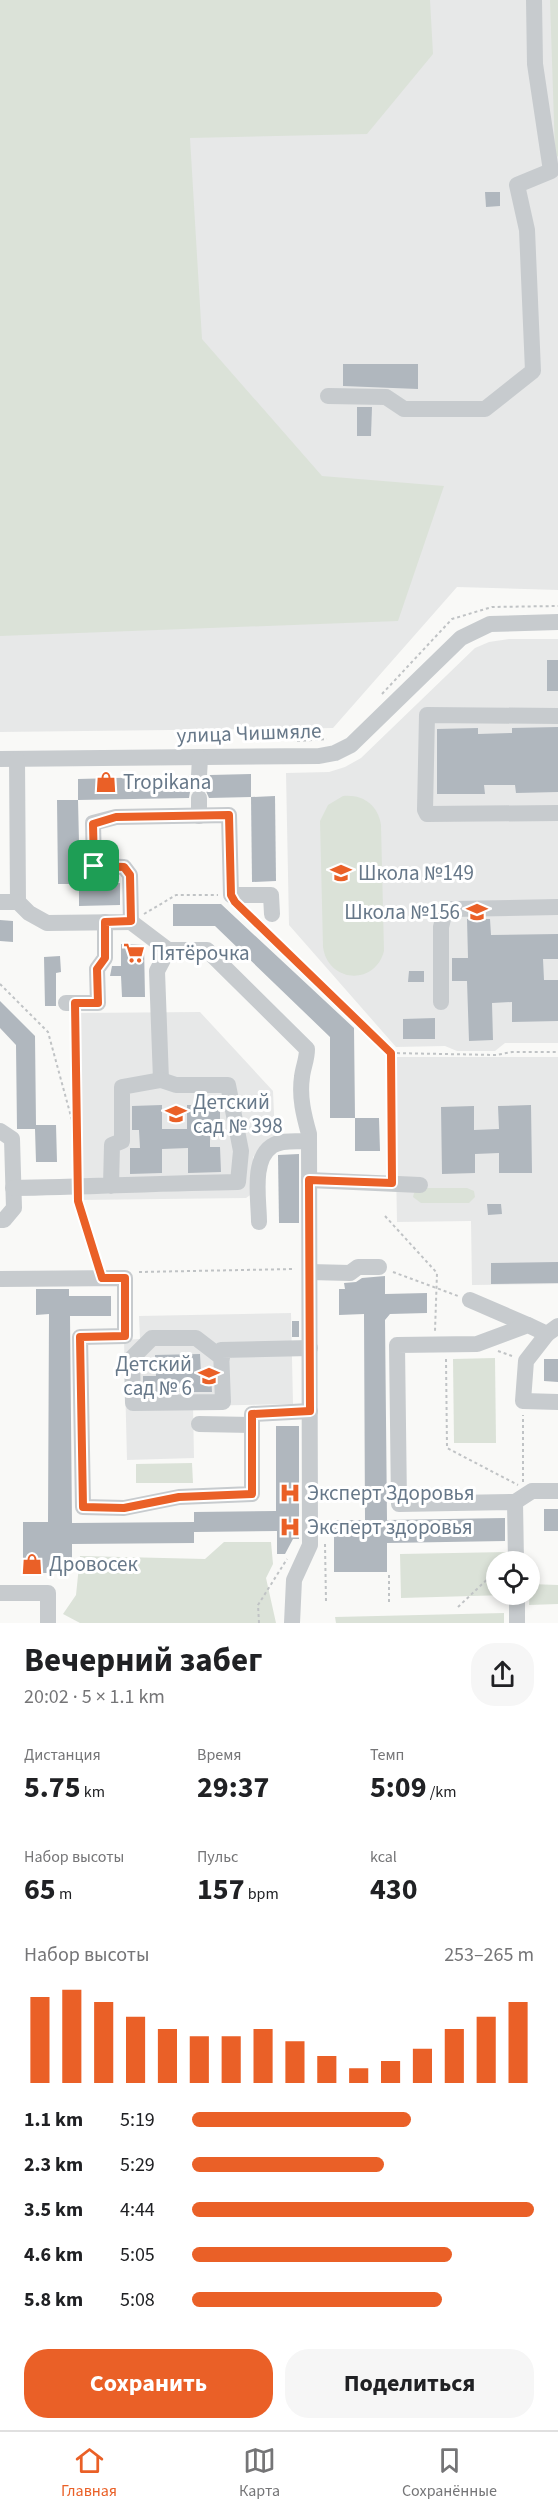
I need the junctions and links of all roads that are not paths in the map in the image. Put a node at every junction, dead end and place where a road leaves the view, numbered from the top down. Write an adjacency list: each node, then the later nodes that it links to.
1 (534, 0): 2 (street)
2 (328, 396)
3 (558, 622): 5 (street, улица Чишмяле)
4 (558, 716): 10 (street)
5 (200, 758): 7 (street, улица Чишмяле); 8 (street)
6 (0, 759): 7 (street, улица Чишмяле)
7 (17, 759): 13 (street)
8 (199, 776)
9 (199, 798): 11 (street)
10 (558, 813)
11 (199, 816): 15 (street); 16 (street)
12 (0, 902): 13 (street)
13 (18, 902): 17 (street)
14 (558, 907): 19 (street)
15 (272, 914)
16 (131, 921): 17 (street); 18 (street)
17 (105, 922): 20 (street)
18 (168, 950): 21 (street); 23 (street)
19 (441, 1002)
20 (71, 1003)
21 (161, 1080): 26 (street); 26 (street)
22 (0, 1131): 27 (street)
23 (309, 1141): 24 (street); 29 (street)
24 (309, 1180): 25 (street); 31 (street)
25 (420, 1185)
26 (111, 1186): 27 (street)
27 (13, 1188): 28 (street)
28 (0, 1220)
29 (259, 1222)
30 (379, 1267): 31 (street)
31 (310, 1270): 36 (street)
32 (0, 1279): 41 (street)
33 (470, 1300): 34 (street)
34 (528, 1324): 35 (street); 43 (street)
35 (552, 1330): 38 (street)
36 (310, 1348): 37 (street); 39 (street)
37 (222, 1358): 37 (street)
38 (558, 1402)
39 (310, 1411): 41 (street); 48 (street)
40 (199, 1424): 41 (street)
41 (252, 1425)
42 (558, 1491): 43 (street)
43 (515, 1502): 44 (street)
44 (516, 1551)
45 (0, 1593): 47 (street)
46 (517, 1605): 49 (street)
47 (48, 1623)
48 (292, 1623)
49 (517, 1623)

